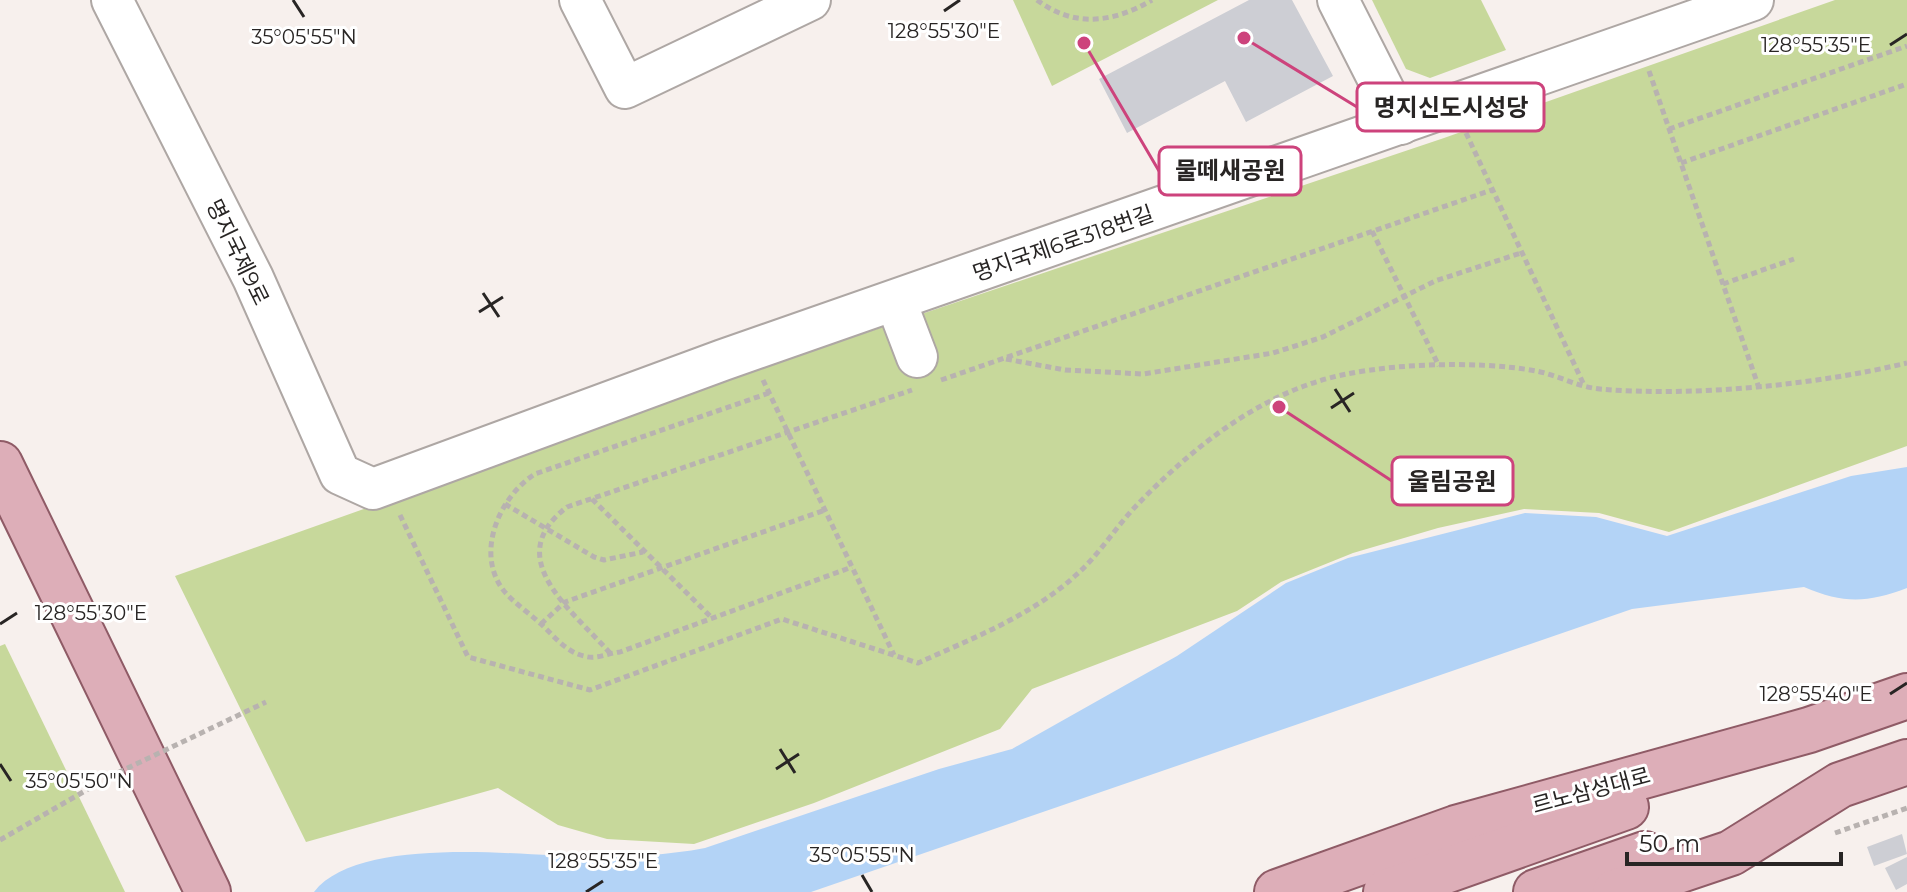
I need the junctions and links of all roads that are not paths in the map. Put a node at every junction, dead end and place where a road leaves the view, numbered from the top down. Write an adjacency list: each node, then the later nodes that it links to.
1 (112, 0): 11 (street, 명지국제9로)
2 (580, 0): 3 (street)
3 (810, 0)
4 (1338, 0): 7 (street)
5 (1753, 0): 6 (street, 명지국제6로318번길)
6 (1657, 16): 7 (street, 명지국제6로318번길)
7 (1401, 124): 8 (street, 명지국제6로318번길)
8 (896, 302): 9 (street); 11 (street, 명지국제6로318번길)
9 (922, 376)
10 (0, 464): 16 (main road)
11 (386, 501)
12 (1907, 696): 13 (main road, 르노삼성대로)
13 (1809, 730): 17 (main road, 르노삼성대로); 18 (main road)
14 (1907, 762): 15 (main road)
15 (1840, 785): 19 (main road); 20 (main road)
16 (208, 892)
17 (1277, 892)
18 (1386, 892)
19 (1536, 892)
20 (1615, 892)

